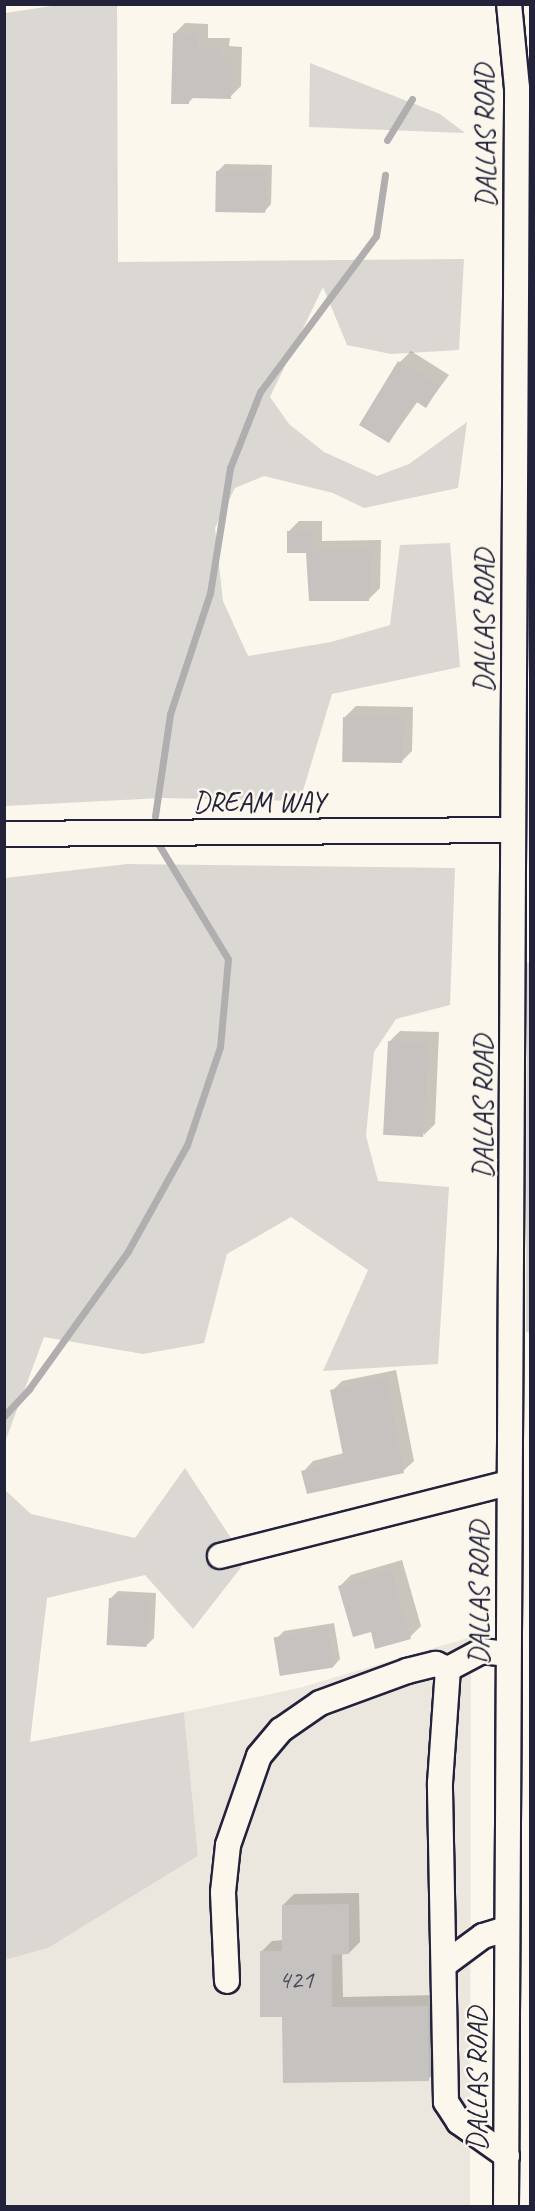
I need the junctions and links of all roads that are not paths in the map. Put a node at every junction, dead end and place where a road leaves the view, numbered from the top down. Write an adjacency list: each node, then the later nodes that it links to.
1 (508, 6): 2 (street); 3 (street, DALLAS ROAD)
2 (531, 24)
3 (513, 830): 4 (street, DREAM WAY); 5 (street, DALLAS ROAD)
4 (4, 834)
5 (509, 1483): 6 (street); 7 (street, DALLAS ROAD)
6 (220, 1556)
7 (508, 1654): 8 (street); 9 (street, DALLAS ROAD)
8 (448, 1669): 10 (street); 11 (street)
9 (506, 1929): 10 (street); 12 (street, DALLAS ROAD)
10 (445, 1964): 12 (street)
11 (227, 1981)
12 (507, 2156): 13 (street, DALLAS ROAD)
13 (506, 2206)

